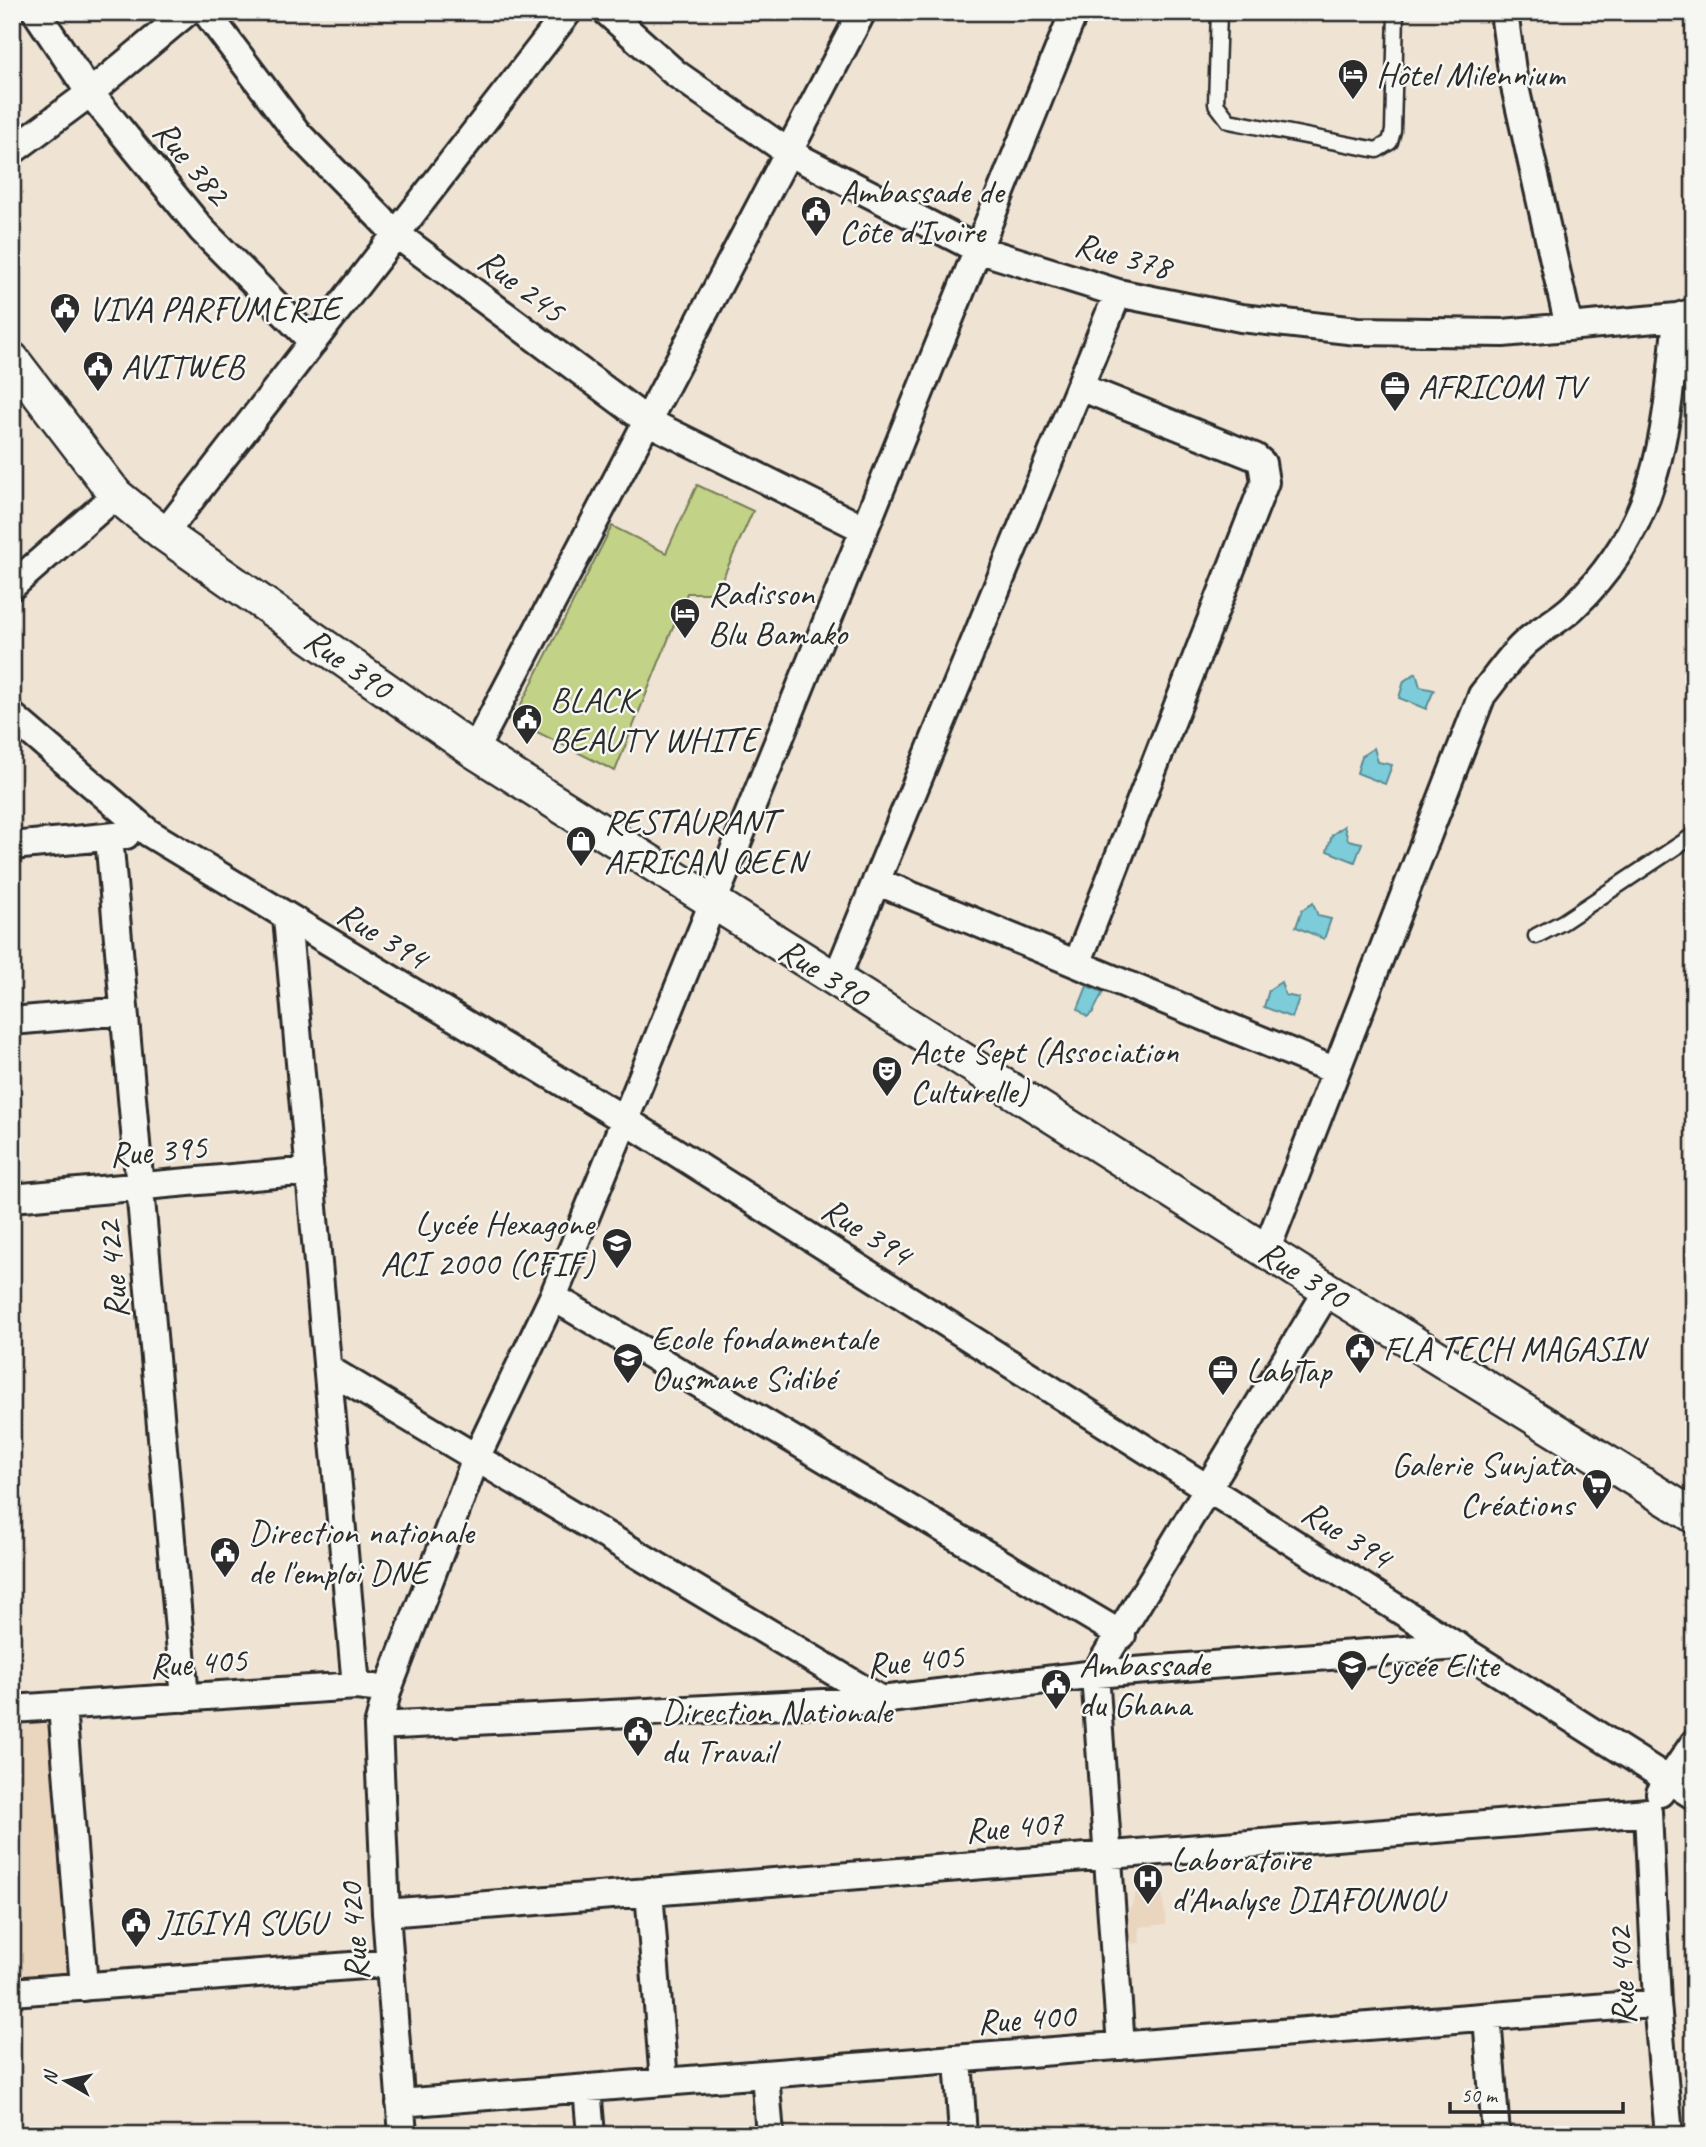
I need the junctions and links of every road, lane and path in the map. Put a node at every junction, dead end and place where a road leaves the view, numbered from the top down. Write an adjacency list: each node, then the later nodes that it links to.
1 (36, 12): 11 (street, Rue 382)
2 (187, 12): 11 (street)
3 (206, 12): 14 (street, Rue 245)
4 (568, 12): 14 (street)
5 (607, 12): 13 (street, Rue 378)
6 (862, 12): 13 (street)
7 (1074, 12): 15 (street, Rue 420)
8 (1219, 12): 9 (lane)
9 (1395, 12)
10 (1504, 12): 18 (street)
11 (89, 93): 12 (street); 19 (street, Rue 382)
12 (12, 151)
13 (788, 152): 15 (street, Rue 378); 22 (street)
14 (396, 234): 19 (street); 22 (street, Rue 245)
15 (977, 249): 16 (street, Rue 378); 24 (street, Rue 420)
16 (1118, 293): 18 (street, Rue 378); 21 (street)
17 (1685, 314): 18 (street, Rue 378); 41 (street)
18 (1569, 327)
19 (313, 342): 25 (street)
20 (12, 359): 23 (street, Rue 390)
21 (1080, 387): 33 (street); 37 (street)
22 (647, 421): 24 (street, Rue 245); 28 (street)
23 (116, 495): 25 (street, Rue 390); 26 (street)
24 (864, 528): 34 (street, Rue 420)
25 (164, 534): 28 (street, Rue 390)
26 (12, 586)
27 (12, 716): 29 (street, Rue 394)
28 (474, 751): 34 (street, Rue 390)
29 (149, 833): 31 (street); 35 (street, Rue 394)
30 (1694, 835): 36 (lane)
31 (109, 837): 32 (street); 39 (street, Rue 422)
32 (12, 846)
33 (876, 881): 37 (street); 38 (street)
34 (713, 902): 38 (street, Rue 390); 42 (street, Rue 420)
35 (287, 918): 42 (street, Rue 394); 43 (street)
36 (1536, 936)
37 (1077, 964): 41 (street)
38 (836, 979): 46 (street, Rue 390)
39 (124, 1011): 40 (street); 44 (street, Rue 422)
40 (12, 1021)
41 (1336, 1071): 46 (street)
42 (625, 1120): 48 (street, Rue 420); 51 (street, Rue 394)
43 (310, 1171): 44 (street, Rue 395); 49 (street)
44 (139, 1187): 45 (street, Rue 395); 58 (street, Rue 422)
45 (12, 1198)
46 (1266, 1251): 47 (street, Rue 390)
47 (1328, 1290): 51 (street); 52 (street, Rue 390)
48 (553, 1297): 50 (street, Rue 420); 53 (street)
49 (328, 1369): 50 (street); 56 (street)
50 (477, 1458): 57 (street, Rue 420); 59 (street)
51 (1210, 1488): 53 (street); 54 (street, Rue 394)
52 (1694, 1516)
53 (1122, 1635): 55 (street)
54 (1458, 1646): 55 (street, Rue 405); 64 (street, Rue 394)
55 (1095, 1674): 59 (street, Rue 405); 67 (street)
56 (356, 1686): 57 (street, Rue 405); 58 (street, Rue 405)
57 (388, 1689): 62 (street, Rue 420)
58 (185, 1698): 60 (street, Rue 405)
59 (881, 1700): 62 (street, Rue 405)
60 (62, 1706): 61 (street, Rue 405); 71 (street)
61 (12, 1709)
62 (378, 1726): 69 (street, Rue 420)
63 (1694, 1743): 64 (street)
64 (1669, 1781): 65 (street, Rue 394); 66 (street)
65 (1694, 1796)
66 (1648, 1812): 67 (street, Rue 407); 73 (street, Rue 402)
67 (1106, 1853): 68 (street, Rue 407); 75 (street)
68 (649, 1891): 69 (street, Rue 407); 78 (street)
69 (386, 1913): 70 (street, Rue 420)
70 (390, 1963): 71 (street); 80 (street, Rue 420)
71 (83, 1987): 72 (street)
72 (12, 1992)
73 (1657, 2003): 74 (street, Rue 400); 86 (street, Rue 402)
74 (1487, 2017): 75 (street, Rue 400); 85 (street)
75 (1121, 2046): 76 (street, Rue 400)
76 (958, 2059): 77 (street, Rue 400); 84 (street)
77 (765, 2074): 78 (street, Rue 400); 83 (street)
78 (664, 2082): 79 (street, Rue 400)
79 (587, 2088): 80 (street, Rue 400); 82 (street)
80 (400, 2103): 81 (street, Rue 420)
81 (403, 2135)
82 (590, 2135)
83 (770, 2135)
84 (963, 2135)
85 (1496, 2135)
86 (1669, 2135)

